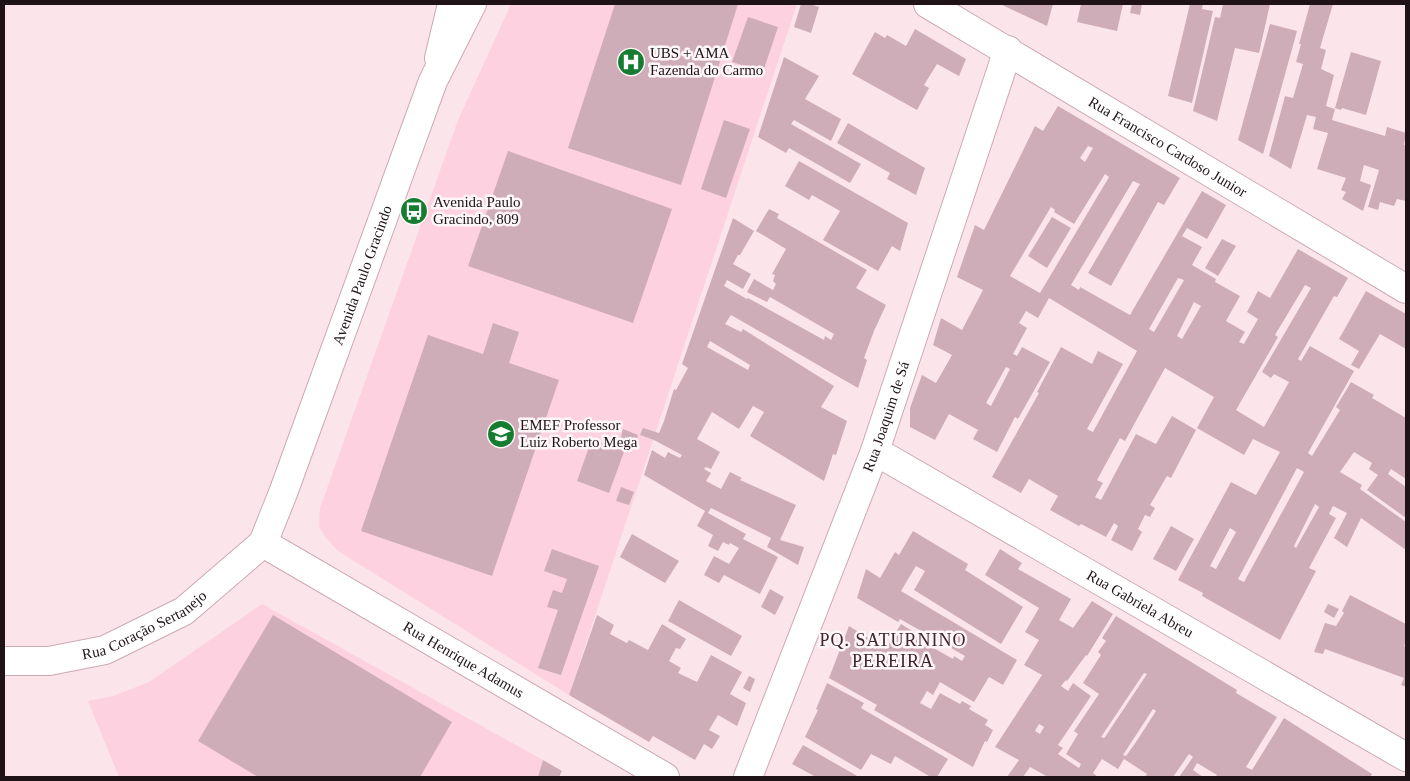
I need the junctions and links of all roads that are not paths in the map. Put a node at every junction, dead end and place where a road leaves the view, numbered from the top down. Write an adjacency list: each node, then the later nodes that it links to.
1 (452, 4): 5 (street, Avenida Paulo Gracindo)
2 (472, 4): 5 (street)
3 (928, 4): 4 (street, Rua Francisco Cardoso Junior)
4 (1008, 50): 6 (street, Rua Francisco Cardoso Junior); 7 (street, Rua Joaquim de Sá)
5 (433, 81): 8 (street, Avenida Paulo Gracindo)
6 (1406, 288)
7 (875, 451): 10 (street, Rua Gabriela Abreu); 12 (street, Rua Joaquim de Sá)
8 (263, 543): 9 (street, Rua Coração Sertanejo); 11 (street, Rua Henrique Adamus)
9 (4, 661)
10 (1406, 757)
11 (665, 777)
12 (748, 777)

